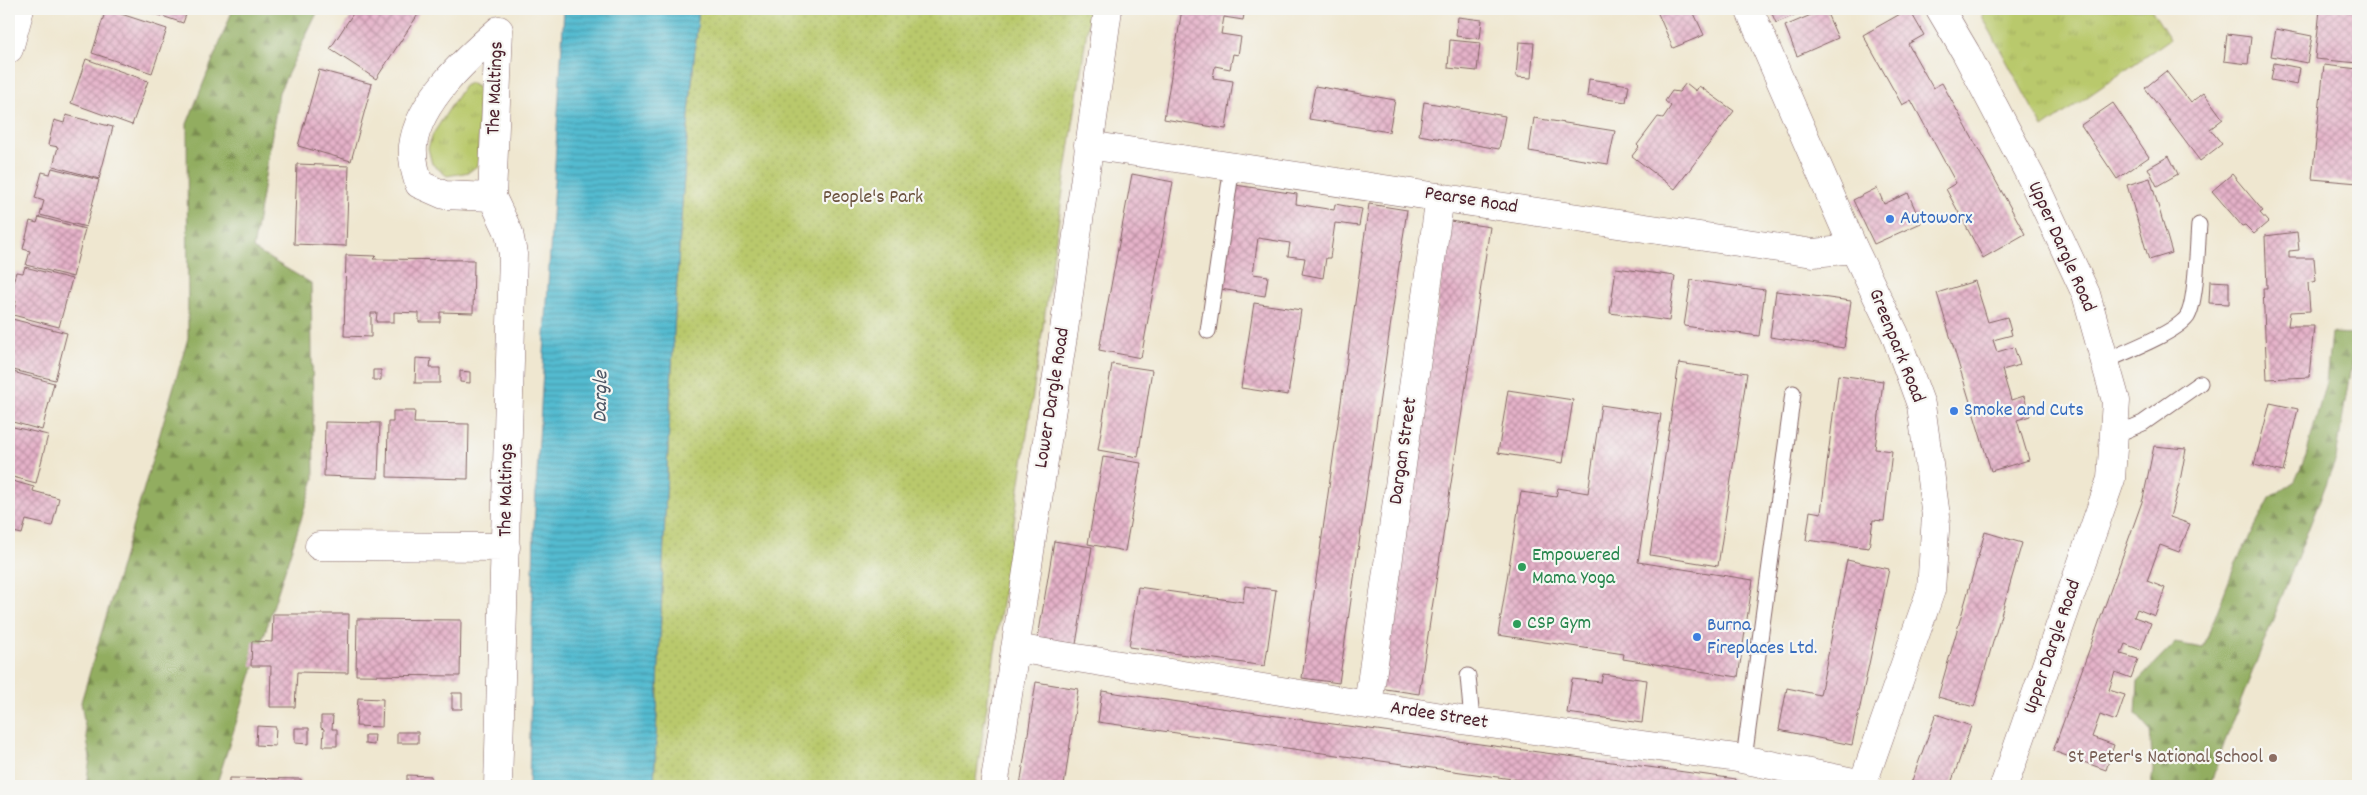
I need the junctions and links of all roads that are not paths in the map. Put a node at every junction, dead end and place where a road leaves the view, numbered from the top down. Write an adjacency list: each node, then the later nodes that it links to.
1 (20, 9): 5 (street)
2 (1108, 9): 6 (street, Lower Dargle Road)
3 (1749, 9): 11 (street, Greenpark Road)
4 (1940, 9): 13 (street, Upper Dargle Road)
5 (9, 49)
6 (1088, 145): 7 (street, Pearse Road); 19 (street, Lower Dargle Road)
7 (1232, 166): 9 (street, Pearse Road); 12 (lane)
8 (492, 197): 8 (street, The Maltings); 18 (street, The Maltings)
9 (1440, 197): 11 (street, Pearse Road); 21 (street, Dargan Street)
10 (2199, 225): 13 (lane)
11 (1854, 248): 24 (street, Greenpark Road)
12 (1208, 331)
13 (2105, 361): 16 (street, Upper Dargle Road)
14 (2200, 383): 16 (lane)
15 (1793, 393): 23 (lane)
16 (2115, 436): 27 (street, Upper Dargle Road)
17 (319, 546): 18 (street, The Maltings)
18 (506, 547): 25 (street, The Maltings)
19 (1014, 648): 21 (street, Ardee Street); 26 (street, Lower Dargle Road)
20 (1468, 676): 22 (lane)
21 (1368, 705): 22 (street, Ardee Street)
22 (1472, 721): 23 (street, Ardee Street)
23 (1744, 759): 24 (street, Ardee Street)
24 (1862, 785)
25 (498, 786)
26 (994, 786)
27 (2004, 786)

